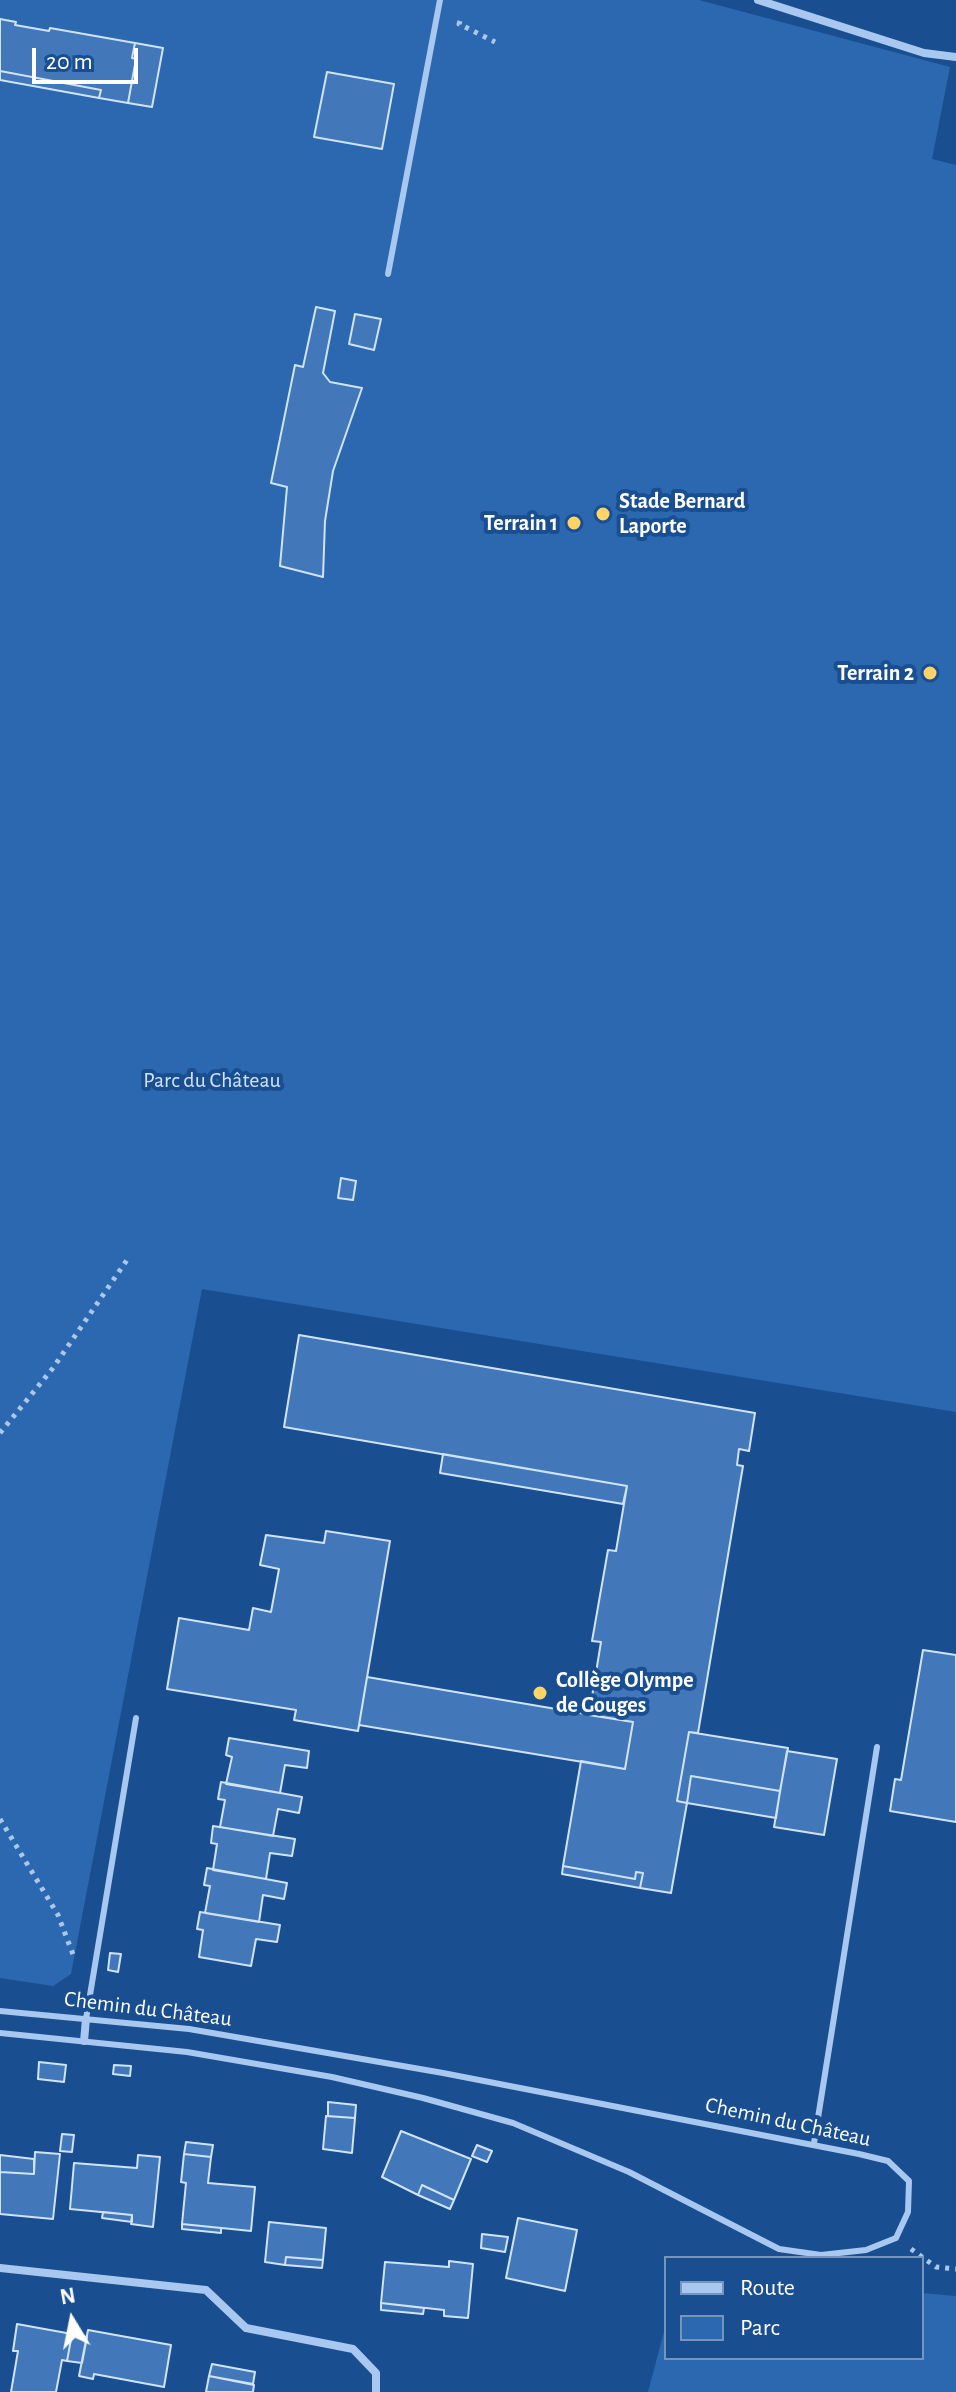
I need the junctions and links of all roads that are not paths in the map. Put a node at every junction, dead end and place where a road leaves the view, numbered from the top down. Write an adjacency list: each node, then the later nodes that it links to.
1 (440, 0): 4 (lane)
2 (758, 0): 3 (street)
3 (956, 57)
4 (388, 274)
5 (136, 1718): 8 (lane)
6 (877, 1747): 11 (lane)
7 (0, 2011): 8 (lane, Chemin du Château)
8 (86, 2019): 10 (street); 11 (lane, Chemin du Château)
9 (0, 2033): 10 (lane, Chemin du Château)
10 (84, 2041): 11 (lane, Chemin du Château)
11 (814, 2143)
12 (0, 2268): 13 (street)
13 (376, 2392)

